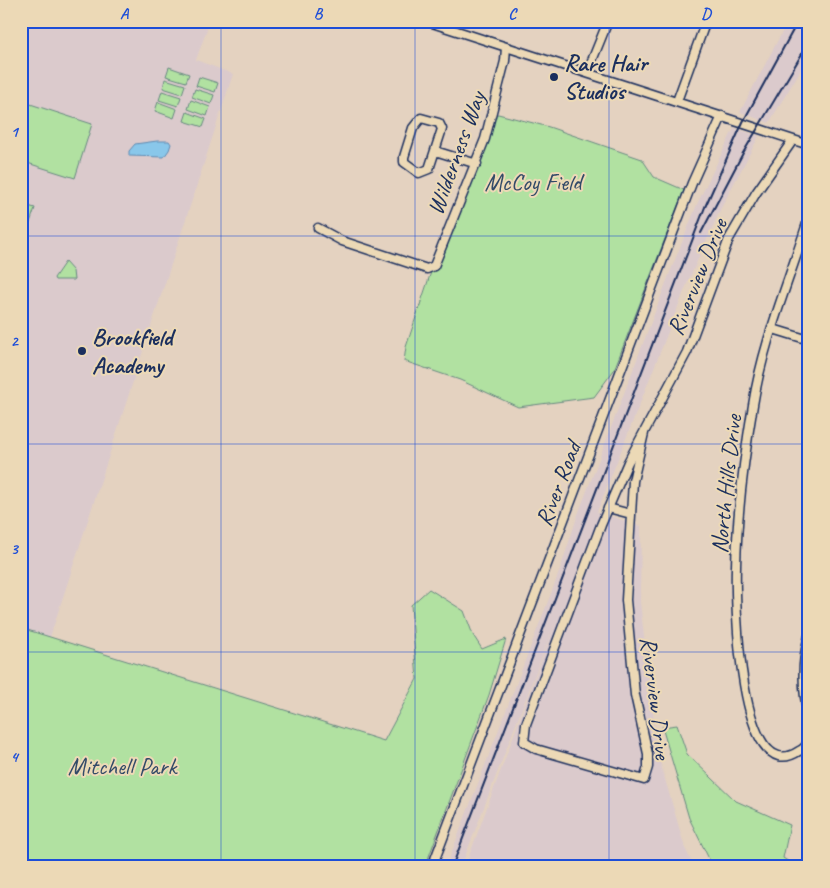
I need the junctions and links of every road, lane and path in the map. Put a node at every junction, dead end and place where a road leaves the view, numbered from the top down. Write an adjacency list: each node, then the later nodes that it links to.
1 (426, 21): 4 (street)
2 (608, 21): 5 (street)
3 (706, 21): 6 (street)
4 (506, 48): 5 (street); 11 (street, Wilderness Way)
5 (587, 73): 6 (street)
6 (677, 101): 7 (street)
7 (722, 116): 8 (street); 22 (street, River Road)
8 (793, 140): 9 (street); 16 (street, Riverview Drive)
9 (809, 145)
10 (435, 151): 10 (street); 11 (street)
11 (476, 164): 13 (street, Wilderness Way)
12 (809, 216): 14 (street, North Hills Drive)
13 (318, 228)
14 (772, 329): 15 (street); 21 (street, North Hills Drive)
15 (809, 340)
16 (644, 433): 17 (street, Riverview Drive); 18 (street, Riverview Drive)
17 (608, 508): 18 (street); 18 (street, Riverview Drive)
18 (631, 514)
19 (809, 636): 20 (street)
20 (809, 718)
21 (809, 740)
22 (432, 867)

